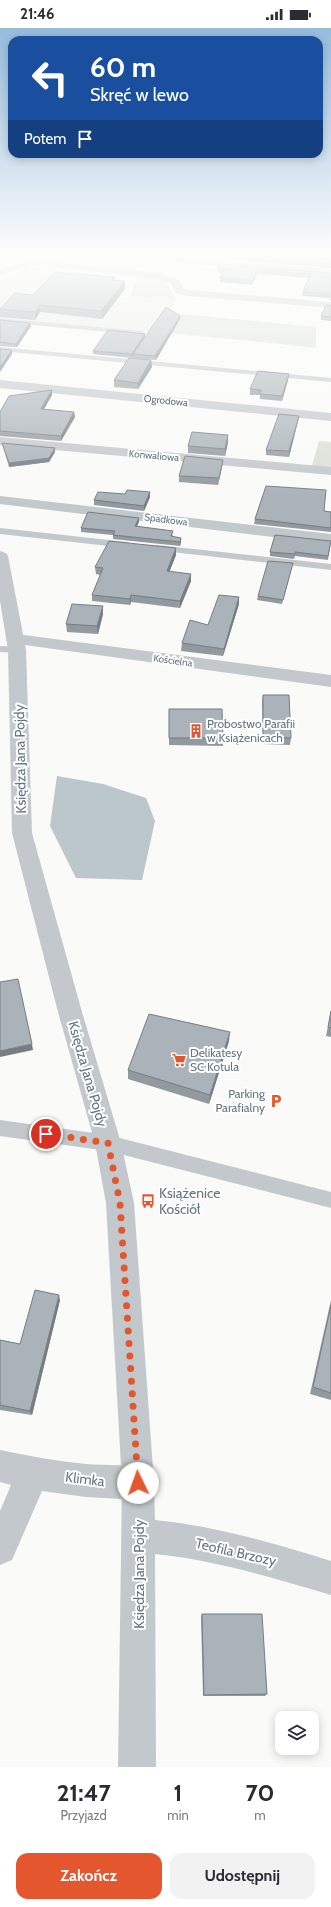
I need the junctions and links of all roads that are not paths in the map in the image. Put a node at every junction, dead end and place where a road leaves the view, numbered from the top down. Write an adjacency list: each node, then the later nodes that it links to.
1 (0, 350): 2 (lane)
2 (331, 380)
3 (0, 384): 4 (street, Ogrodowa)
4 (331, 417)
5 (0, 441): 6 (street, Konwaliowa)
6 (331, 471)
7 (0, 500): 9 (street, Spadkowa)
8 (0, 531): 10 (lane)
9 (331, 539)
10 (134, 546)
11 (150, 547): 13 (lane)
12 (0, 556): 14 (street, Księdza Jana Pojdy)
13 (331, 567)
14 (11, 646): 15 (street, Kościelna); 17 (street, Księdza Jana Pojdy)
15 (331, 681)
16 (0, 1128): 17 (lane)
17 (108, 1143): 18 (lane); 21 (street, Księdza Jana Pojdy)
18 (331, 1200)
19 (0, 1466): 20 (street, Klimka)
20 (32, 1473): 21 (street, Klimka); 23 (street)
21 (138, 1483): 22 (street, Księdza Jana Pojdy)
22 (139, 1535): 24 (street, Teofila Brzozy); 25 (street, Księdza Jana Pojdy)
23 (0, 1548)
24 (331, 1578)
25 (137, 1767)

